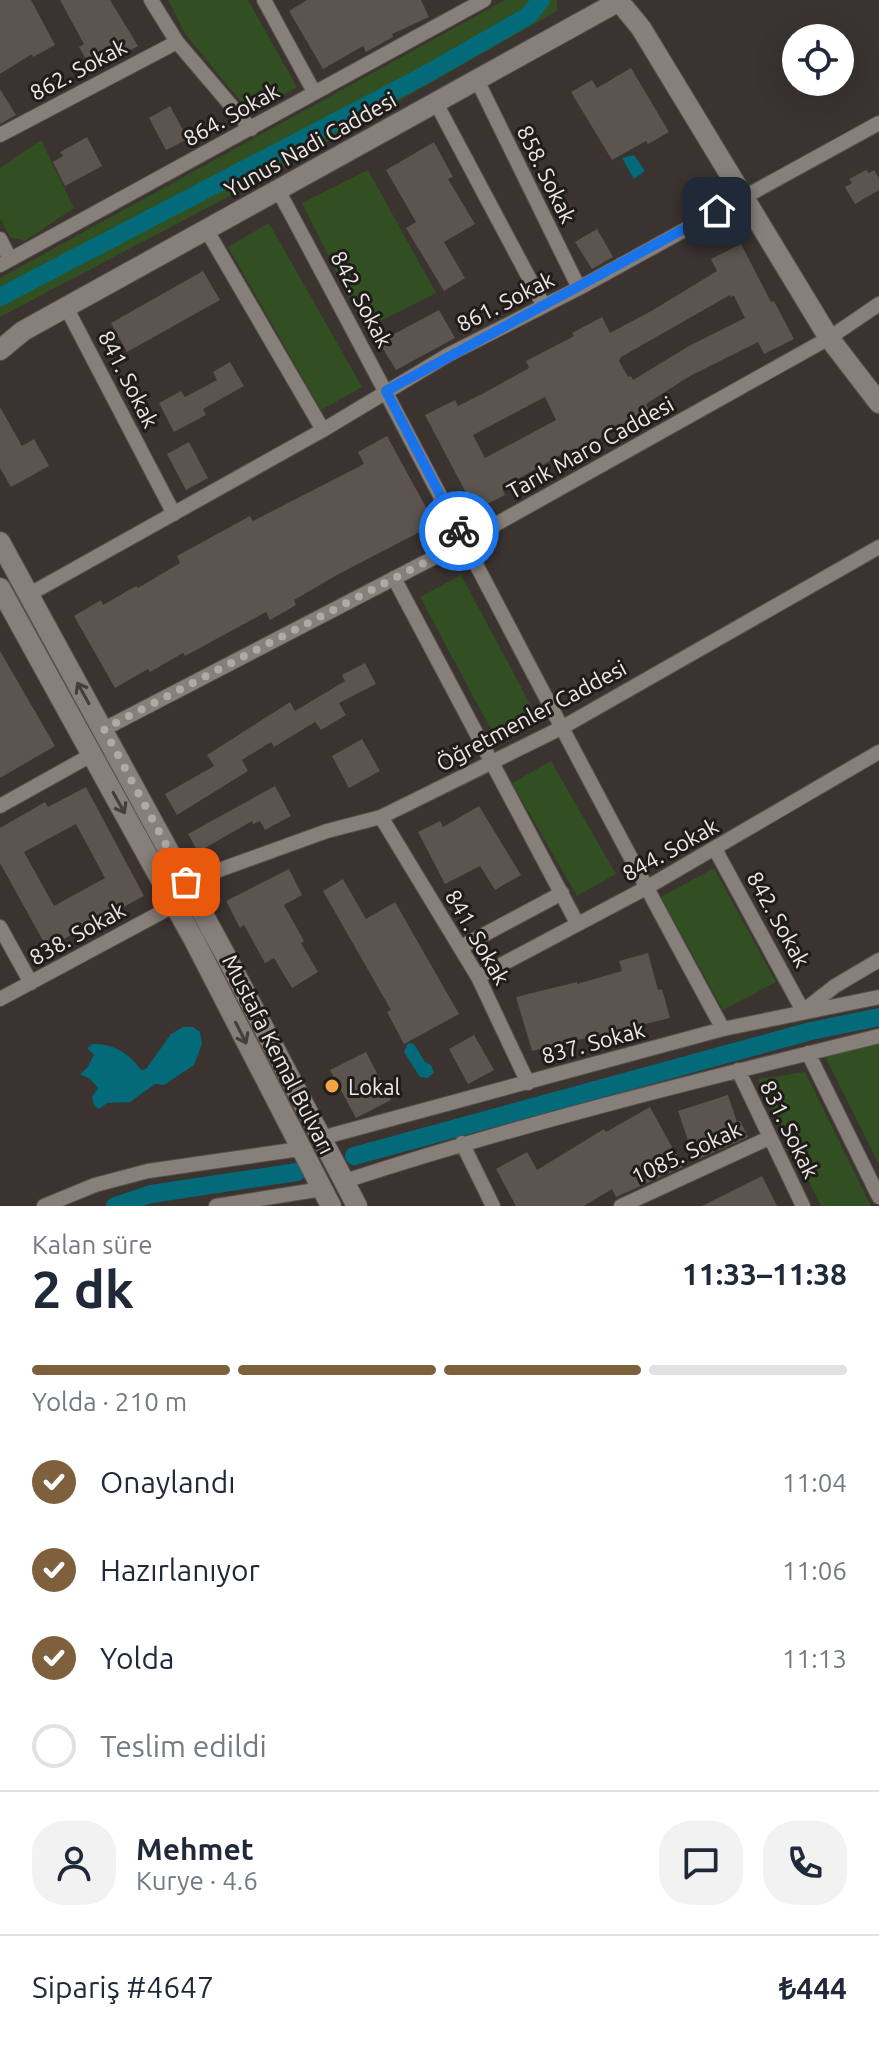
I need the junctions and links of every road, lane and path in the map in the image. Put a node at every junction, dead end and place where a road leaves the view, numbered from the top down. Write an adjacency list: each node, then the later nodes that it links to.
1 (151, 0): 5 (street)
2 (264, 0): 7 (street)
3 (484, 0): 7 (street, 864. Sokak)
4 (620, 0): 6 (main road, Yunus Nadi Caddesi); 13 (main road)
5 (177, 42): 10 (street); 11 (street, 862. Sokak)
6 (477, 80): 8 (main road, Yunus Nadi Caddesi); 17 (street, 858. Sokak)
7 (314, 92): 10 (street, 864. Sokak)
8 (436, 103): 12 (main road, Yunus Nadi Caddesi); 19 (street)
9 (879, 123): 13 (street, 861. Sokak)
10 (251, 129): 16 (street, 864. Sokak)
11 (0, 135)
12 (278, 190): 14 (main road, Yunus Nadi Caddesi); 25 (street, 842. Sokak)
13 (744, 196): 17 (street, 861. Sokak); 22 (main road)
14 (206, 229): 20 (main road, Yunus Nadi Caddesi); 27 (street)
15 (0, 239): 16 (street)
16 (5, 262)
17 (579, 288): 19 (street, 861. Sokak)
18 (879, 304): 22 (street, Tarık Maro Caddesi)
19 (544, 306): 25 (street, 861. Sokak)
20 (66, 307): 21 (main road, Yunus Nadi Caddesi); 28 (street, 841. Sokak)
21 (23, 331): 23 (main road, Yunus Nadi Caddesi); 24 (main road, Yunus Nadi Caddesi)
22 (829, 338): 26 (main road); 30 (street, Tarık Maro Caddesi)
23 (0, 339)
24 (0, 350)
25 (386, 391): 27 (street, 861. Sokak); 30 (street, 842. Sokak)
26 (879, 403)
27 (323, 430): 28 (street, 861. Sokak)
28 (174, 514): 34 (street, 861. Sokak)
29 (0, 542): 34 (main road, Mustafa Kemal Bulvarı)
30 (464, 542): 32 (street, Tarık Maro Caddesi); 35 (street, 842. Sokak)
31 (879, 547): 35 (street, Öğretmenler Caddesi)
32 (394, 578): 36 (street, Tarık Maro Caddesi); 39 (street)
33 (0, 588): 38 (main road, Mustafa Kemal Bulvarı)
34 (28, 595): 36 (main road, Mustafa Kemal Bulvarı, one-way to 34)
35 (563, 727): 39 (street, Öğretmenler Caddesi); 44 (street, 842. Sokak)
36 (104, 729): 43 (main road, Mustafa Kemal Bulvarı)
37 (879, 752): 42 (street, 844. Sokak)
38 (93, 754): 40 (street); 46 (main road, Mustafa Kemal Bulvarı, one-way to 46)
39 (494, 762): 41 (street, Öğretmenler Caddesi); 45 (street)
40 (0, 806)
41 (381, 817): 43 (street, Öğretmenler Caddesi); 49 (street, 841. Sokak)
42 (715, 849): 44 (street, 844. Sokak); 55 (street, 842. Sokak)
43 (186, 882): 61 (main road, Mustafa Kemal Bulvarı)
44 (646, 888): 47 (street, 844. Sokak); 56 (street, 842. Sokak)
45 (562, 893): 47 (street); 49 (street)
46 (175, 905): 52 (street, 838. Sokak); 64 (main road, Mustafa Kemal Bulvarı, one-way to 64)
47 (577, 923): 51 (street, 844. Sokak)
48 (0, 927): 52 (street)
49 (461, 947): 51 (street, 841. Sokak)
50 (879, 960): 55 (street)
51 (478, 977): 60 (street, 841. Sokak)
52 (31, 983): 54 (street, 838. Sokak)
53 (879, 997): 55 (street, 837. Sokak)
54 (0, 999)
55 (803, 1011): 56 (street, 837. Sokak)
56 (723, 1029): 60 (street, 837. Sokak)
57 (879, 1036): 58 (street)
58 (808, 1053): 59 (street); 67 (street)
59 (738, 1070): 62 (street, 831. Sokak); 63 (street)
60 (528, 1083): 61 (street, 837. Sokak)
61 (321, 1138): 65 (main road, Mustafa Kemal Bulvarı)
62 (769, 1138): 72 (street, 1085. Sokak); 73 (street, 831. Sokak)
63 (462, 1143): 65 (street); 71 (street)
64 (300, 1149): 66 (main road, Mustafa Kemal Bulvarı); 68 (street)
65 (345, 1181): 70 (main road, Mustafa Kemal Bulvarı)
66 (327, 1197): 69 (street)
67 (879, 1197)
68 (44, 1206)
69 (216, 1206)
70 (357, 1206)
71 (493, 1206)
72 (621, 1206)
73 (803, 1206)

